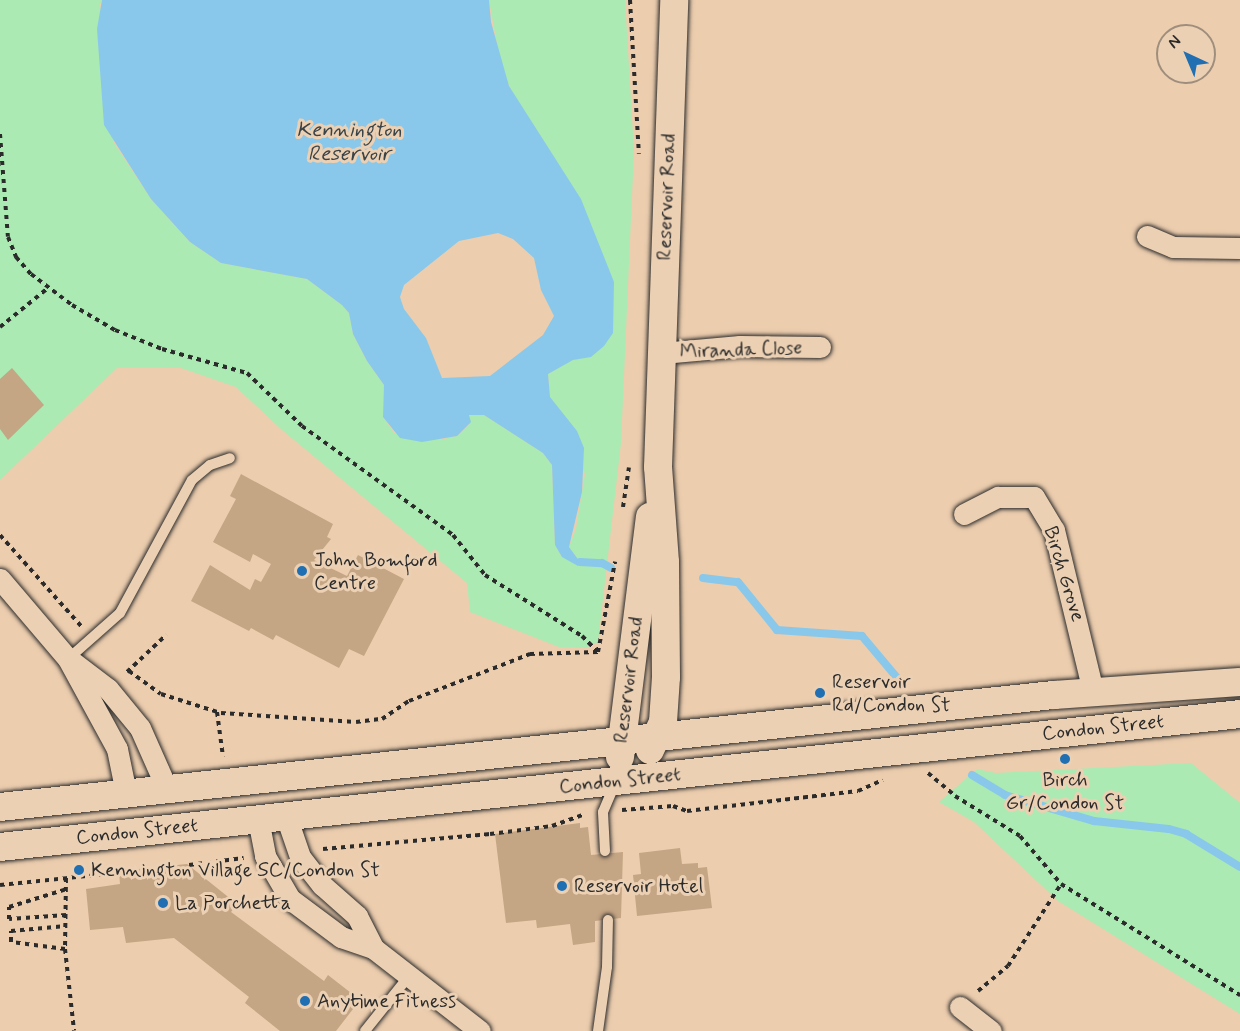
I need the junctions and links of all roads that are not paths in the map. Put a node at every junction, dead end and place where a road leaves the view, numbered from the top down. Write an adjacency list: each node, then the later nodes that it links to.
1 (675, 0): 5 (main road, Reservoir Road)
2 (1147, 236): 3 (street)
3 (1240, 248)
4 (820, 346): 5 (street, Miranda Close)
5 (662, 353): 7 (main road, Reservoir Road)
6 (230, 459): 10 (lane)
7 (658, 467): 14 (main road, Reservoir Road); 15 (main road, Reservoir Road)
8 (964, 514): 12 (street, Birch Grove)
9 (0, 579): 10 (street)
10 (68, 660): 18 (street); 19 (street)
11 (1240, 682): 12 (main road, Condon Street)
12 (1093, 691): 14 (main road, Condon Street)
13 (1240, 714): 17 (main road, Condon Street)
14 (658, 736): 15 (main road, Condon Street); 17 (main road, Reservoir Road)
15 (622, 739): 16 (main road, Condon Street); 17 (main road, Reservoir Road)
16 (256, 780): 18 (main road, Condon Street); 21 (main road)
17 (617, 780): 21 (main road, Condon Street); 23 (lane)
18 (167, 789): 19 (main road, Condon Street)
19 (126, 794): 20 (main road, Condon Street)
20 (0, 807)
21 (272, 818): 22 (main road, Condon Street); 25 (street); 25 (street)
22 (0, 847)
23 (605, 852)
24 (608, 920): 30 (lane)
25 (373, 948): 26 (street)
26 (409, 976): 28 (lane); 29 (street)
27 (960, 1007): 31 (street)
28 (365, 1031)
29 (480, 1031)
30 (598, 1031)
31 (991, 1031)

